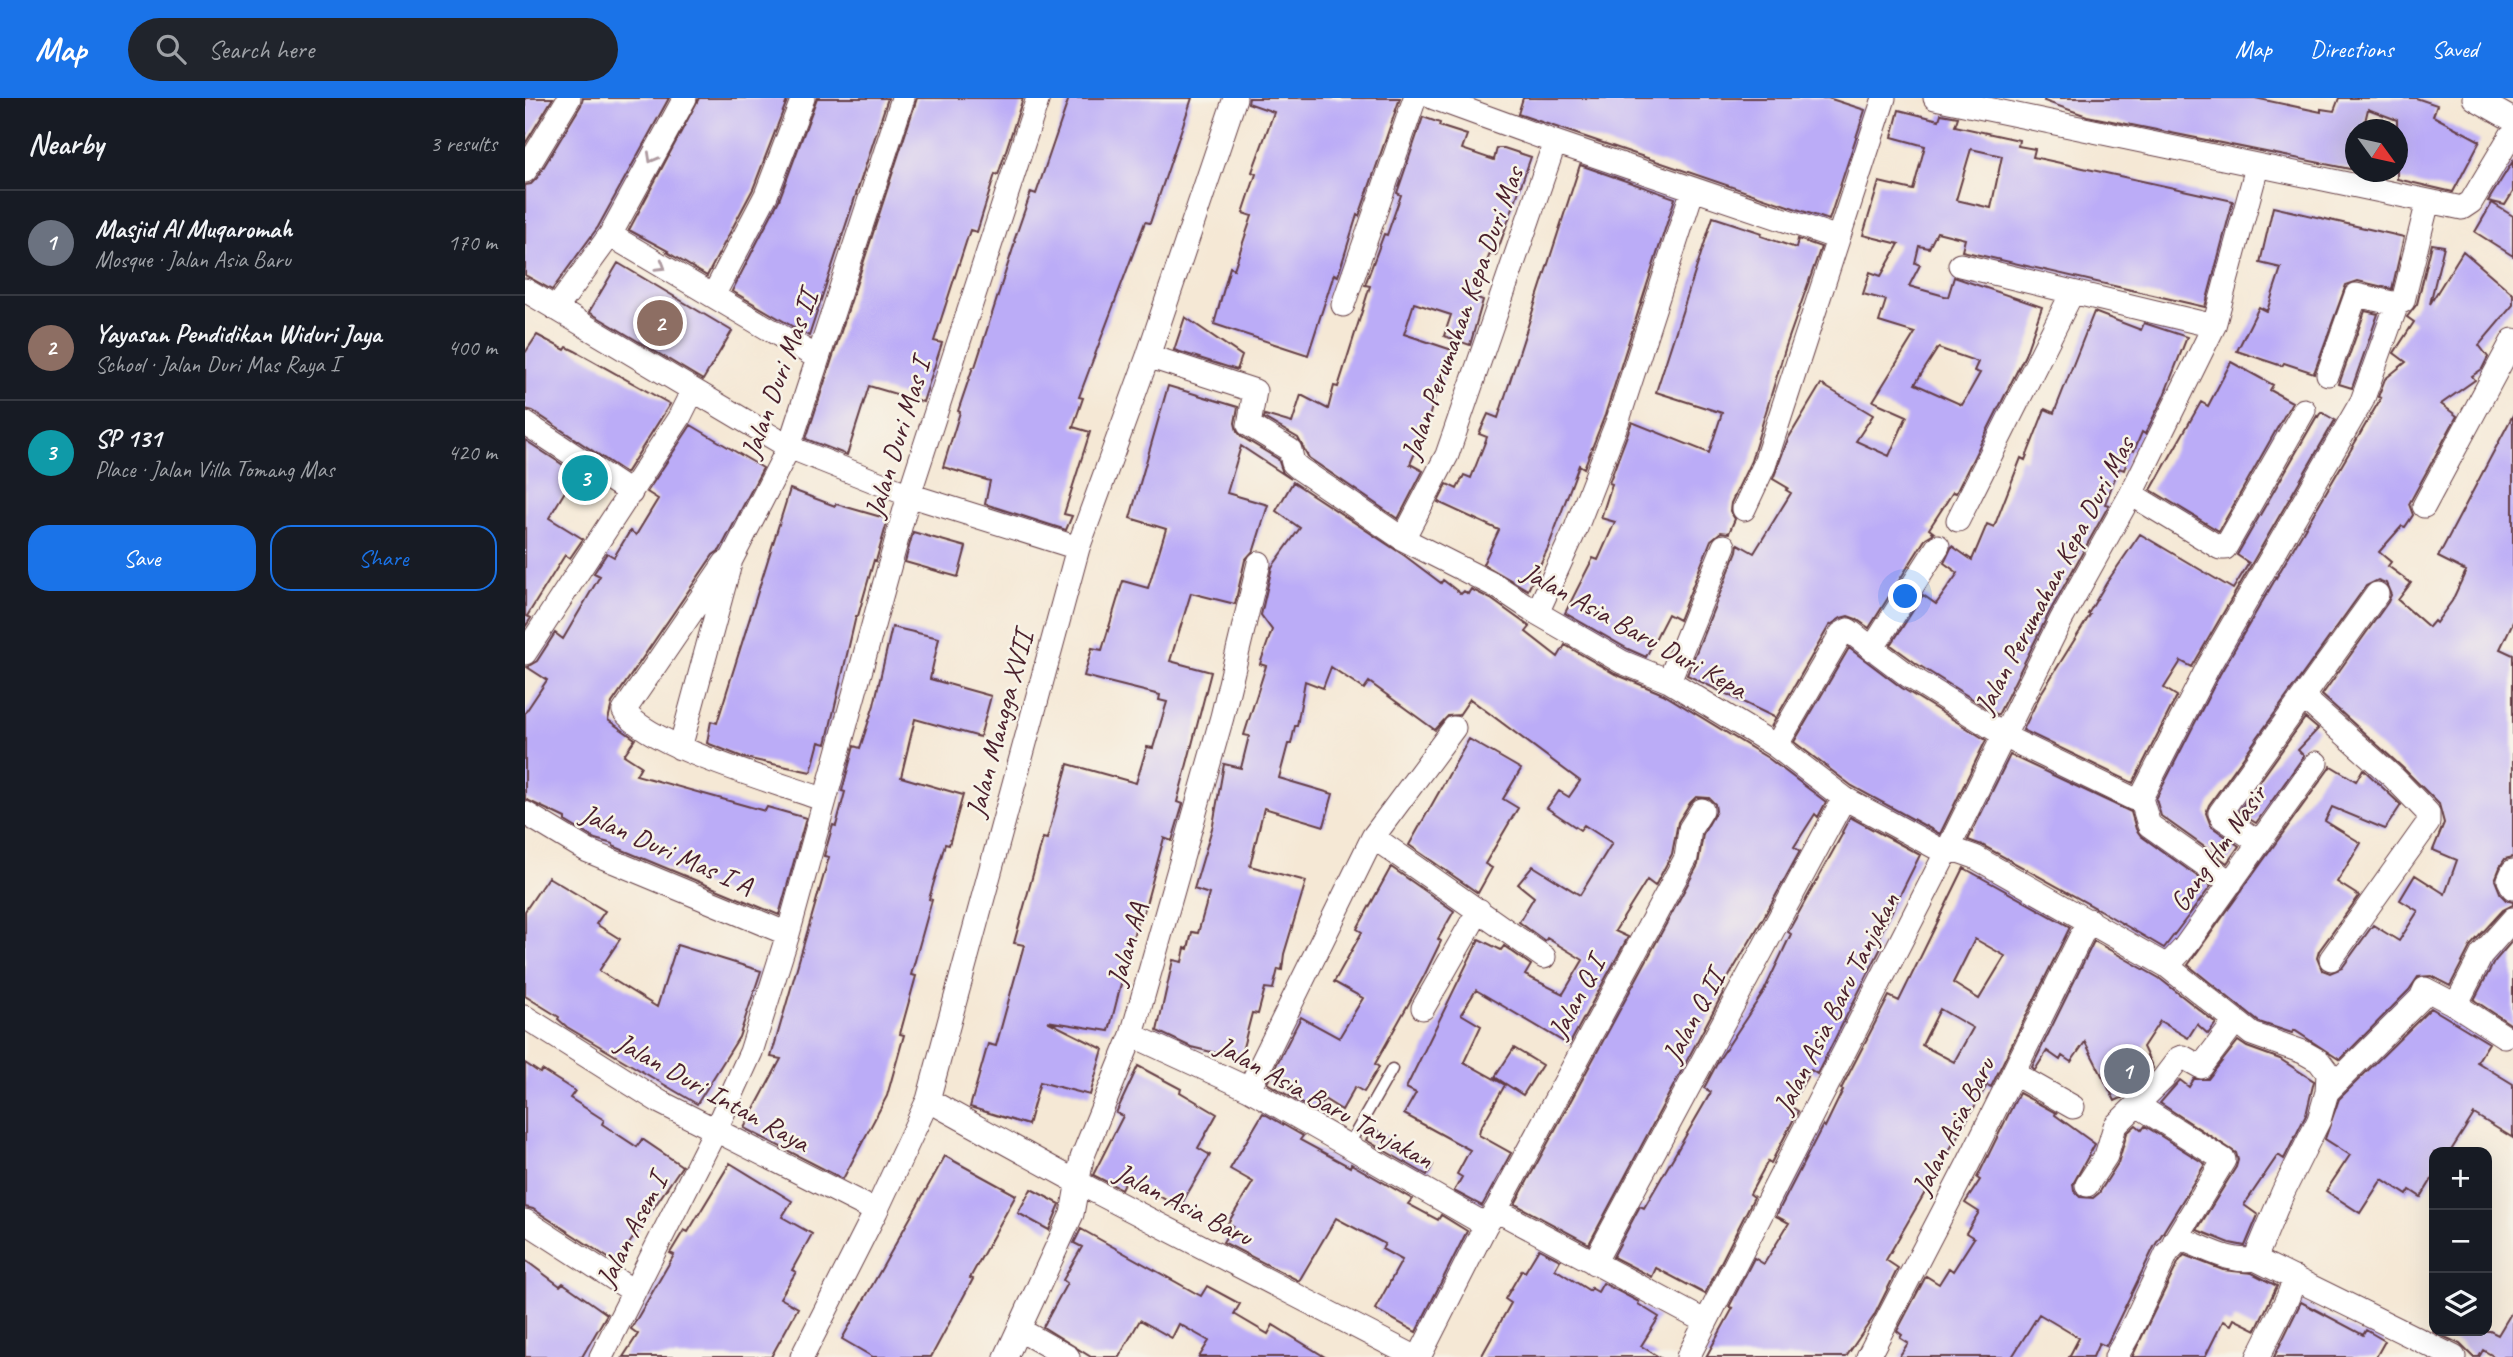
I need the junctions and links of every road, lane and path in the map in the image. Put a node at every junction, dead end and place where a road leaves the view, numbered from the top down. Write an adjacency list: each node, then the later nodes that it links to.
1 (569, 98): 17 (street)
2 (685, 98): 20 (street, one-way to 20)
3 (803, 98): 25 (street)
4 (904, 98): 32 (street, Jalan Duri Mas II)
5 (1038, 98): 40 (street, Jalan Duri Mas I)
6 (1235, 98): 31 (street, Jalan Mangga XVII)
7 (1415, 98): 27 (street)
8 (1434, 98): 15 (street, Jalan Perumahan Kepa Duri Mas)
9 (1884, 98): 21 (street)
10 (1936, 98): 12 (street)
11 (2475, 98): 13 (street)
12 (1972, 102): 16 (street)
13 (2513, 120)
14 (2513, 132): 19 (street)
15 (1555, 142): 18 (street, Jalan Perumahan Kepa Duri Mas); 44 (street, Jalan Perumahan Kepa Duri Mas)
16 (2257, 167): 19 (street); 29 (street, Jalan Perumahan Kepa Duri Mas)
17 (525, 171)
18 (1693, 189): 21 (street, Jalan Perumahan Kepa Duri Mas); 51 (street)
19 (2428, 201): 26 (street)
20 (610, 235): 25 (street, one-way to 25); 28 (street)
21 (1838, 238): 42 (street)
22 (1960, 265): 24 (street)
23 (525, 290): 28 (street)
24 (2073, 293): 29 (street); 43 (street)
25 (713, 296): 32 (street)
26 (2397, 304): 33 (street); 62 (street)
27 (1343, 305)
28 (556, 309): 34 (street)
29 (2214, 326): 39 (street, Jalan Perumahan Kepa Duri Mas)
30 (2513, 340): 41 (street)
31 (1148, 356): 44 (street, Jalan Asia Baru Duri Kepa); 47 (street, Jalan Mangga XVII)
32 (818, 358): 37 (street, Jalan Duri Mas II)
33 (2328, 374)
34 (693, 390): 37 (street); 38 (street)
35 (2304, 410): 39 (street)
36 (525, 423): 38 (street)
37 (789, 447): 40 (street); 48 (street, Jalan Duri Mas II)
38 (632, 493): 53 (street)
39 (2131, 494): 57 (street, Jalan Perumahan Kepa Duri Mas)
40 (909, 495): 47 (street); 63 (street, Jalan Duri Mas I)
41 (2424, 506)
42 (1744, 509)
43 (1958, 520)
44 (1403, 539): 51 (street, Jalan Asia Baru Duri Kepa)
45 (1724, 546): 54 (street)
46 (1938, 546): 52 (street)
47 (1078, 548): 89 (street, Jalan Mangga XVII)
48 (731, 560): 59 (street, Jalan Duri Mas II); 59 (street)
49 (1259, 563): 83 (street, Jalan AA)
50 (2377, 594): 55 (street)
51 (1537, 613): 54 (street, Jalan Asia Baru Duri Kepa)
52 (1872, 649): 57 (street); 58 (street)
53 (525, 653)
54 (1669, 681): 58 (street, Jalan Asia Baru Duri Kepa)
55 (2303, 697): 67 (street); 77 (street)
56 (1454, 727): 66 (street)
57 (2004, 735): 62 (street); 68 (street, Jalan Perumahan Kepa Duri Mas)
58 (1776, 746): 61 (street, Jalan Asia Baru Duri Kepa)
59 (680, 748): 63 (street)
60 (2316, 762): 67 (street, Gang Hm Nasir)
61 (1844, 798): 68 (street, Jalan Asia Baru Duri Kepa); 101 (street, Jalan Q II)
62 (2141, 798): 70 (street)
63 (825, 800): 75 (street, Jalan Duri Mas I)
64 (1702, 810): 97 (street, Jalan Q I)
65 (525, 813): 75 (street, Jalan Duri Mas I A)
66 (1373, 837): 72 (street); 87 (street)
67 (2258, 842): 70 (street, Gang Hm Nasir)
68 (1946, 853): 74 (street); 104 (street, Jalan Asia Baru Tanjakan)
69 (2513, 871): 71 (street)
70 (2231, 883): 78 (street, Gang Hm Nasir)
71 (2513, 888)
72 (1479, 910): 76 (street); 80 (street)
73 (2513, 919): 79 (street)
74 (2089, 920): 78 (street); 86 (street, Jalan Asia Baru)
75 (788, 934): 92 (street, Jalan Duri Mas I)
76 (1544, 957)
77 (2331, 959)
78 (2167, 966): 82 (street)
79 (2456, 1005): 84 (street); 88 (street)
80 (1423, 1008)
81 (525, 1017): 92 (street, Jalan Duri Intan Raya)
82 (2235, 1022): 88 (street); 90 (street)
83 (1132, 1035): 87 (street, Jalan Asia Baru Tanjakan); 94 (street, Jalan AA)
84 (2504, 1035)
85 (1392, 1069): 93 (lane)
86 (2013, 1073): 91 (street); 113 (street, Jalan Asia Baru)
87 (1249, 1089): 93 (street, Jalan Asia Baru Tanjakan)
88 (2327, 1092): 100 (street)
89 (928, 1100): 94 (street, Jalan Asia Baru); 96 (street, Jalan Mangga XVII)
90 (2137, 1105): 95 (street); 99 (street)
91 (2073, 1107)
92 (715, 1131): 96 (street, Jalan Duri Intan Raya); 103 (street, Jalan Asem I)
93 (1347, 1147): 97 (street, Jalan Asia Baru Tanjakan)
94 (1077, 1182): 105 (street, Jalan AA); 111 (street, Jalan Asia Baru)
95 (2087, 1185)
96 (876, 1211): 108 (street, Jalan Mangga XVII)
97 (1491, 1218): 101 (street, Jalan Asia Baru Tanjakan); 111 (street)
98 (525, 1222): 103 (street)
99 (2174, 1242): 100 (street); 114 (street)
100 (2255, 1259): 102 (street)
101 (1594, 1263): 104 (street, Jalan Asia Baru Tanjakan)
102 (2295, 1278): 106 (street); 115 (street)
103 (633, 1291): 107 (street, Jalan Asem I)
104 (1706, 1322): 112 (street, Jalan Asia Baru Tanjakan)
105 (1020, 1330): 109 (street, Jalan AA); 110 (street)
106 (2419, 1350): 116 (street)
107 (601, 1357)
108 (802, 1357)
109 (1006, 1357)
110 (1068, 1357)
111 (1417, 1357)
112 (1688, 1357)
113 (1868, 1357)
114 (2116, 1357)
115 (2258, 1357)
116 (2454, 1357)

